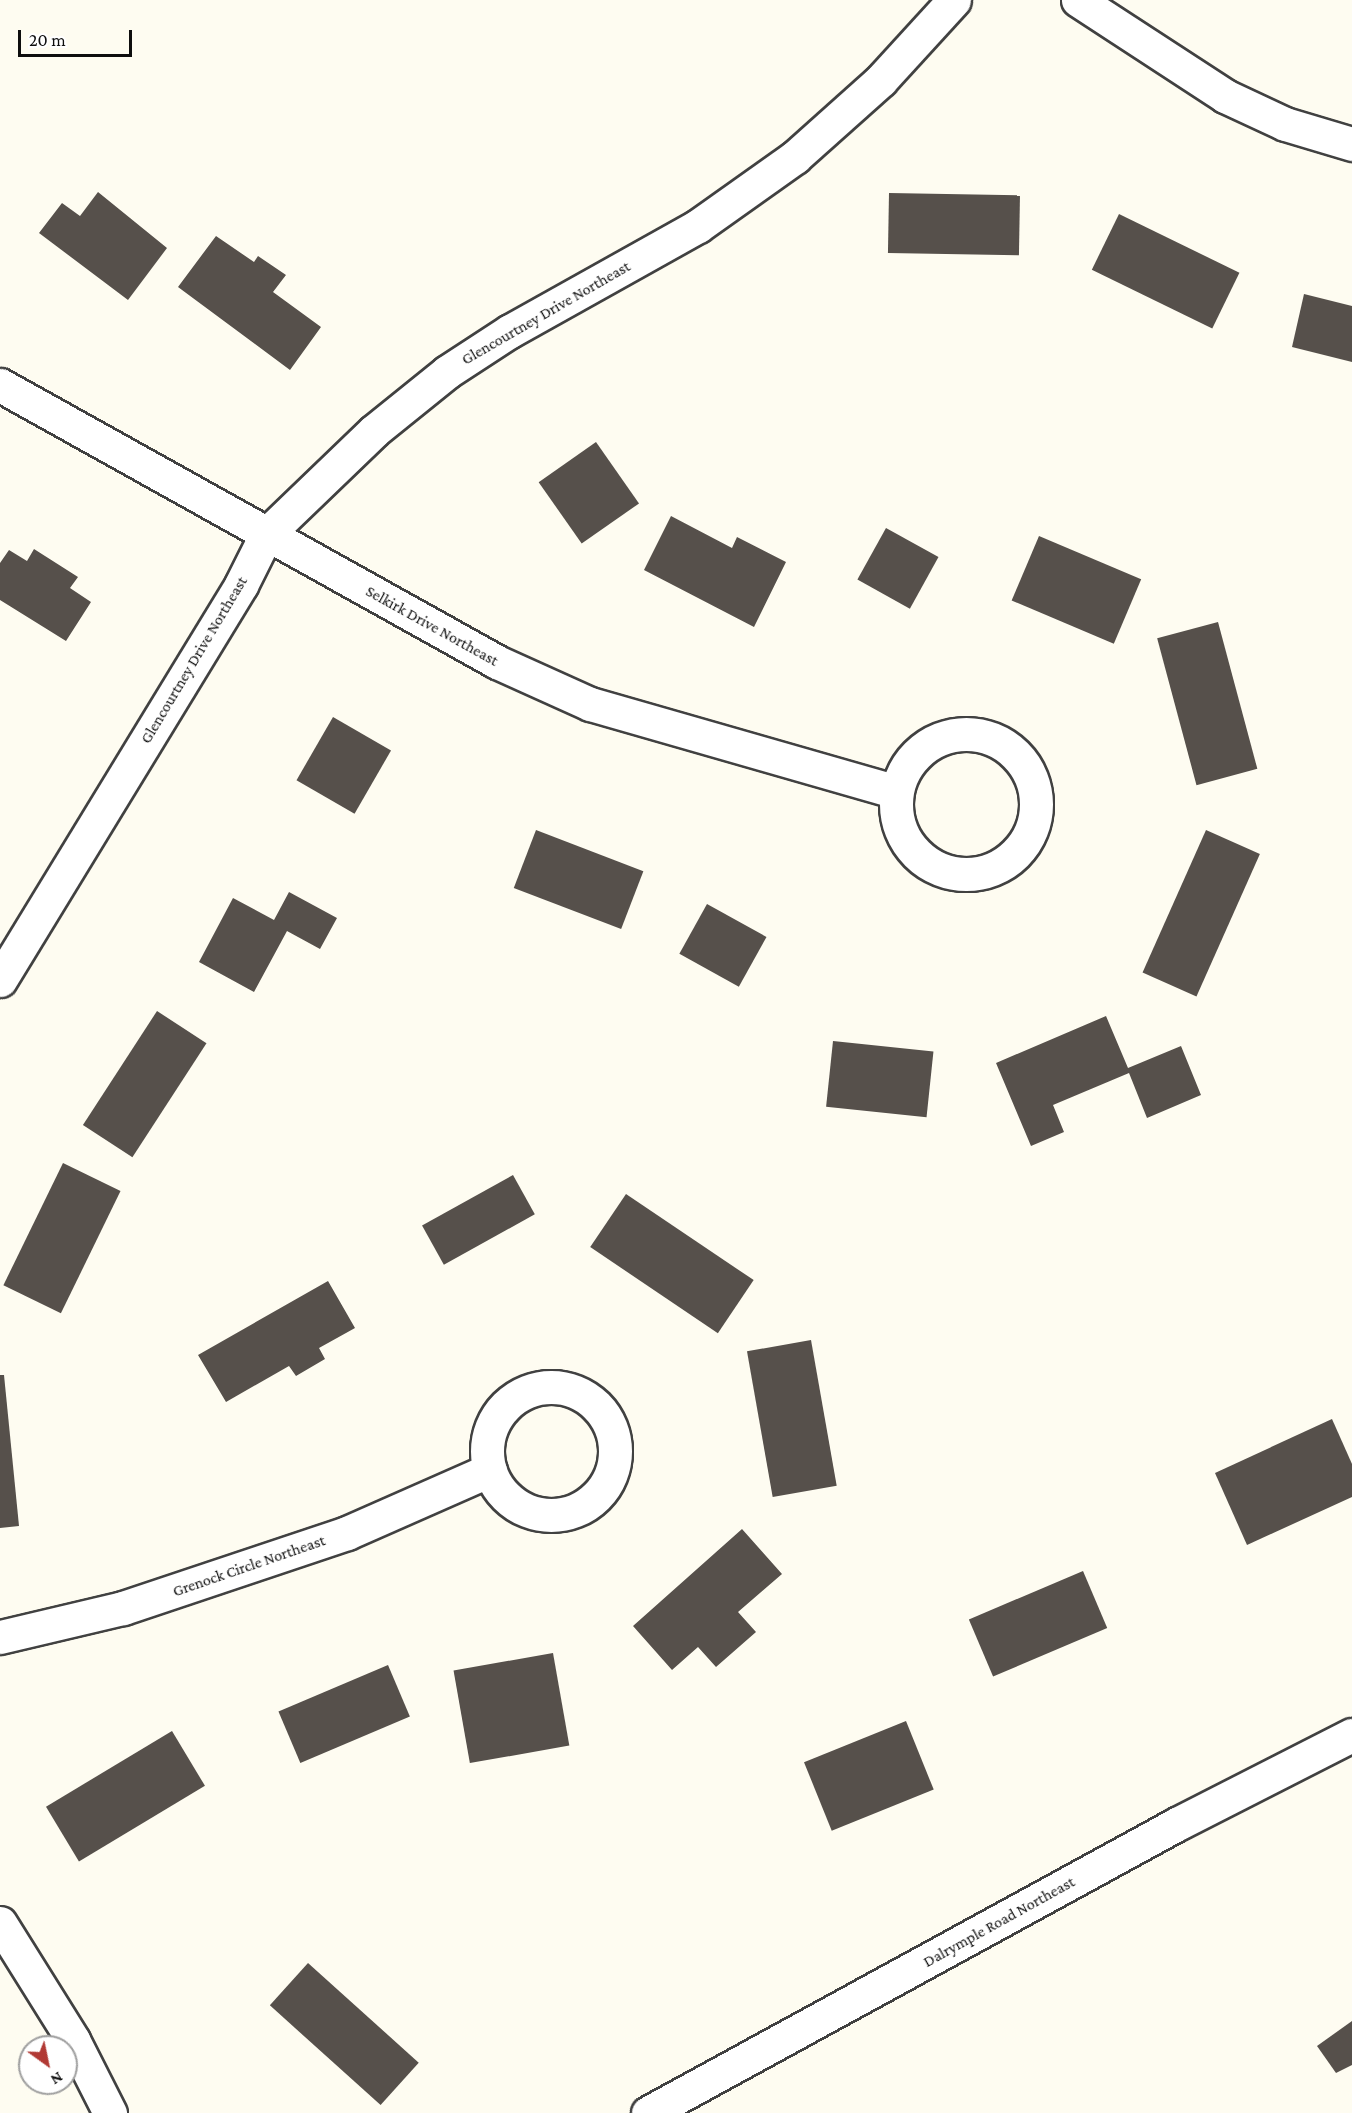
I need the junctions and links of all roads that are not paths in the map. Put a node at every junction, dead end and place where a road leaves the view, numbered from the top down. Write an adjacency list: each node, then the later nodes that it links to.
1 (954, 0): 5 (street, Glencourtney Drive Northeast)
2 (1078, 0): 3 (street)
3 (1352, 144)
4 (0, 385): 5 (street, Selkirk Drive Northeast)
5 (266, 535): 6 (street, Selkirk Drive Northeast); 7 (street, Glencourtney Drive Northeast)
6 (896, 792): 6 (street)
7 (0, 980)
8 (490, 1470): 9 (street, Grenock Circle Northeast)
9 (0, 1637)
10 (1352, 1735): 13 (street, Dalrymple Road Northeast)
11 (0, 1923): 12 (street)
12 (110, 2113)
13 (648, 2113)

